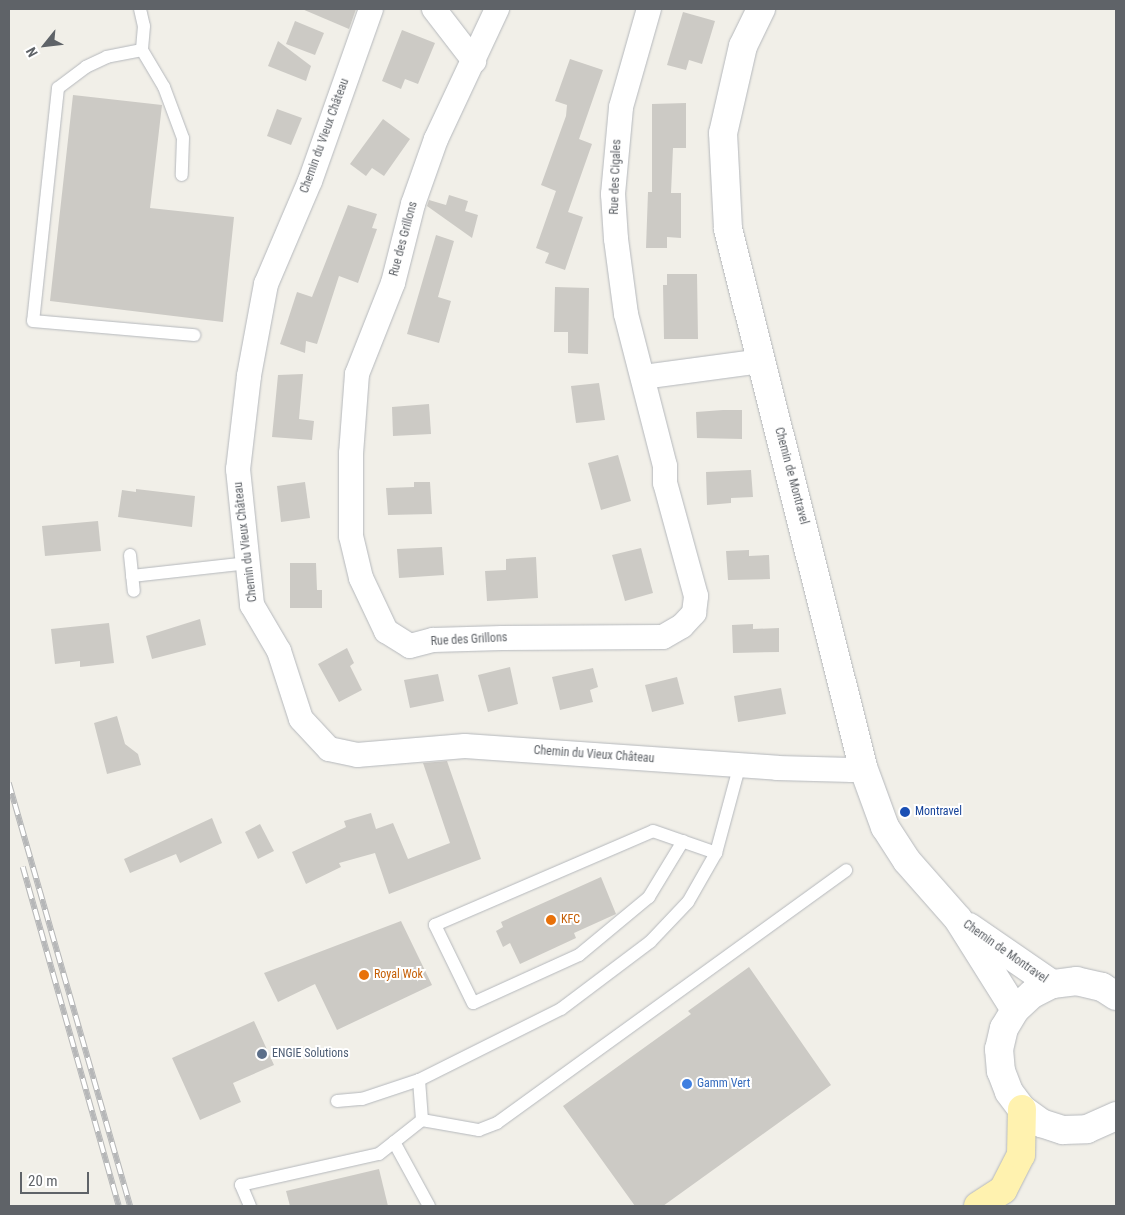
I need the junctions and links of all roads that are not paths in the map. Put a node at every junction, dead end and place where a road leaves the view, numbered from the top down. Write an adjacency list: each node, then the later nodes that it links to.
1 (140, 9): 7 (lane)
2 (371, 9): 14 (street, Chemin du Vieux Château)
3 (434, 9): 8 (street)
4 (497, 9): 8 (street)
5 (649, 9): 12 (street, Rue des Cigales)
6 (761, 9): 11 (street, Chemin de Montravel)
7 (142, 50): 9 (lane); 10 (lane)
8 (474, 61): 12 (street, Rue des Grillons)
9 (182, 175)
10 (194, 335)
11 (762, 361): 12 (street); 18 (street, Chemin de Montravel)
12 (643, 377)
13 (130, 555): 15 (lane)
14 (248, 562): 15 (lane); 17 (street, Chemin du Vieux Château)
15 (132, 576): 16 (lane)
16 (134, 591)
17 (740, 764): 18 (street, Chemin du Vieux Château); 20 (lane)
18 (863, 767): 22 (street, Chemin de Montravel)
19 (683, 841): 19 (lane); 20 (lane)
20 (716, 853): 26 (lane)
21 (846, 870): 30 (lane)
22 (958, 919): 23 (street, Chemin de Montravel); 25 (street, Chemin de Montravel)
23 (1052, 984): 24 (street); 25 (street)
24 (1116, 996)
25 (1015, 1010): 28 (street)
26 (419, 1080): 27 (lane); 30 (lane)
27 (337, 1102)
28 (1022, 1109): 29 (street); 34 (main road)
29 (1116, 1116)
30 (422, 1120): 31 (lane)
31 (394, 1142): 32 (lane); 33 (lane)
32 (250, 1206)
33 (428, 1206)
34 (978, 1206)

